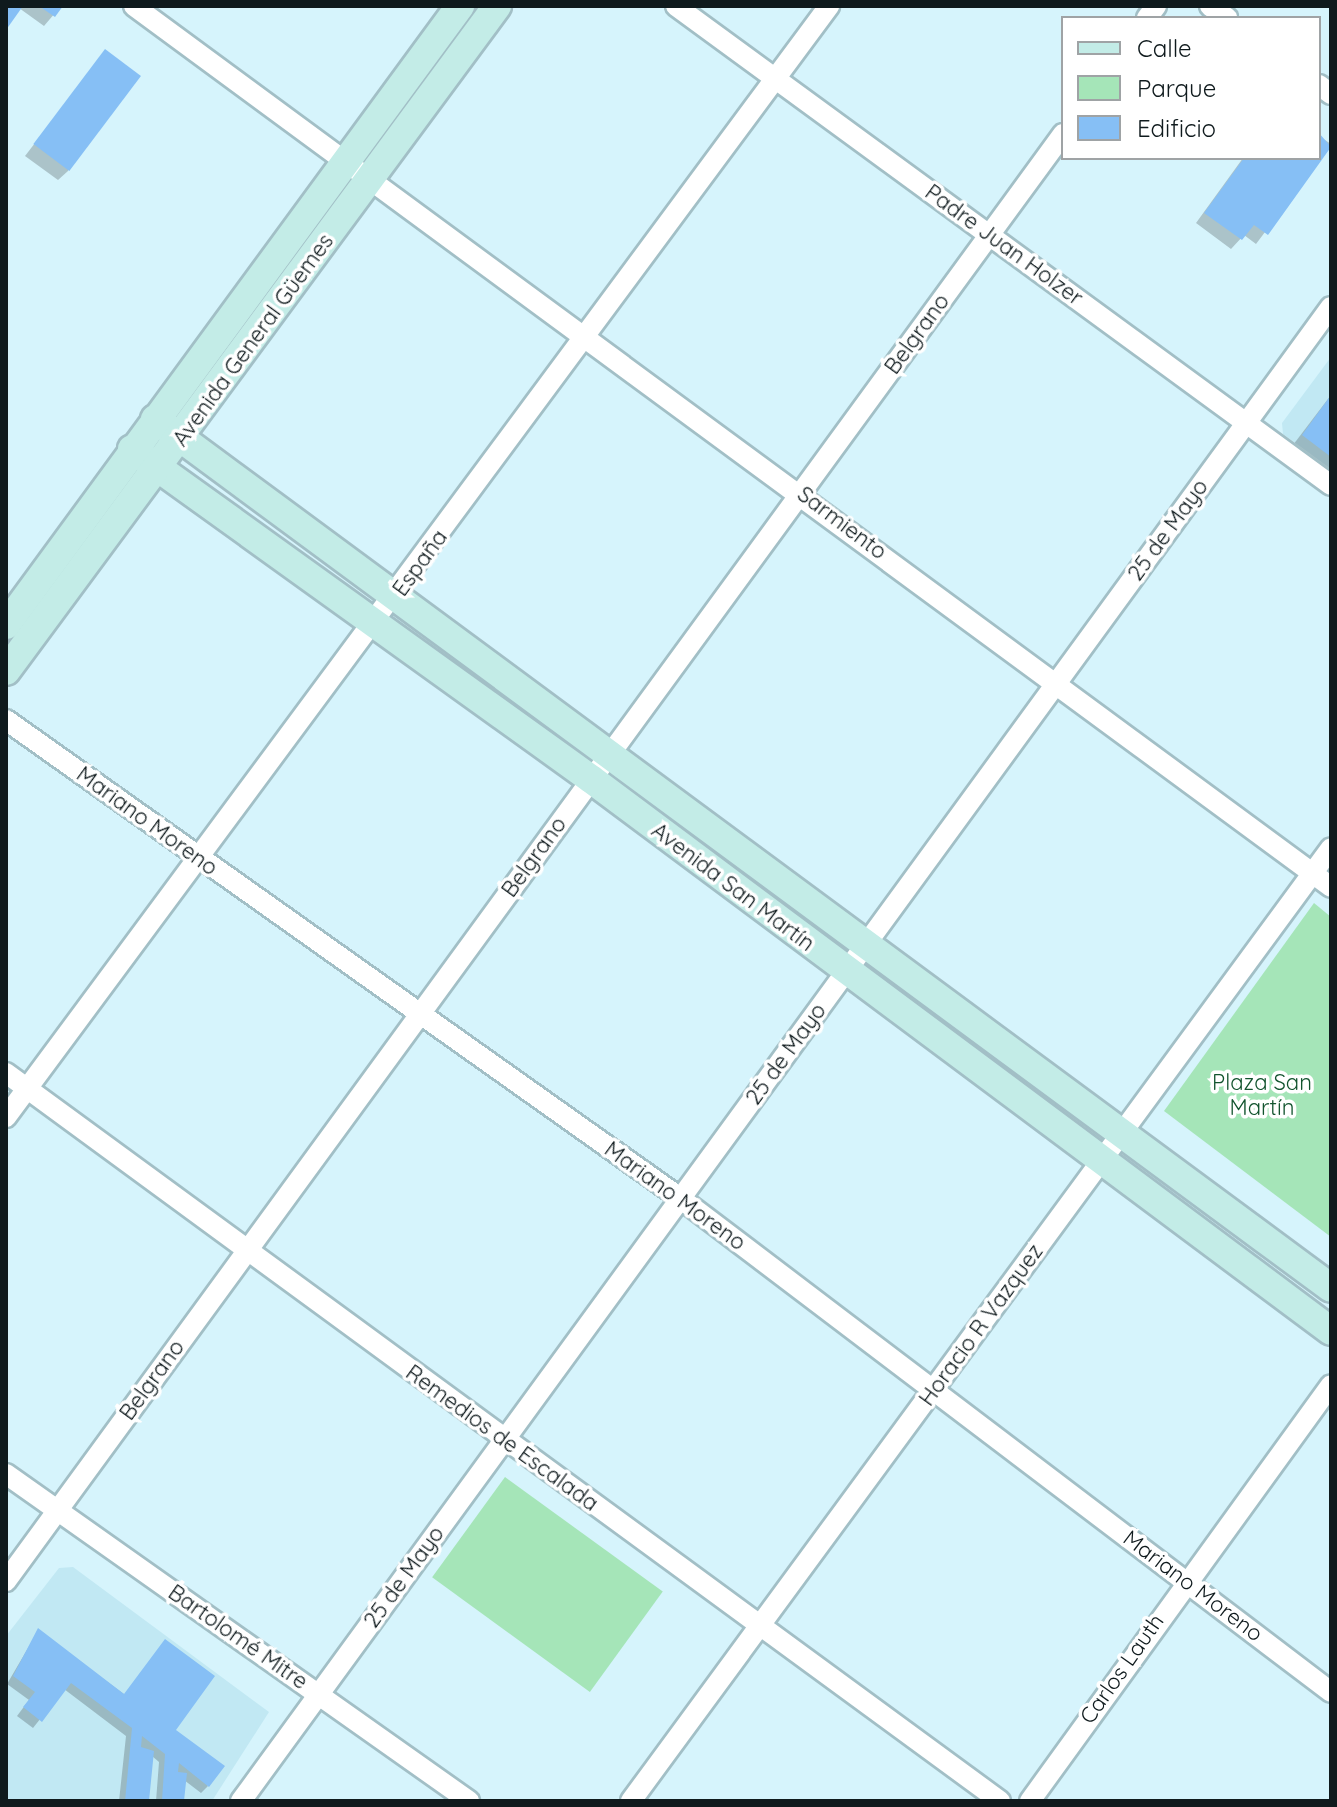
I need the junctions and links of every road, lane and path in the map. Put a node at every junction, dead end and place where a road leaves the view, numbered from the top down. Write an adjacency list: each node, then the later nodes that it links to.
1 (134, 6): 8 (street, Sarmiento)
2 (460, 6): 8 (main road, Avenida General Güemes)
3 (497, 6): 8 (main road, Avenida General Güemes)
4 (676, 6): 6 (street, Padre Juan Holzer)
5 (829, 6): 6 (street, España)
6 (777, 79): 9 (street, Padre Juan Holzer); 11 (street, España)
7 (1061, 137): 9 (street, Belgrano)
8 (359, 172): 11 (street, Sarmiento); 12 (main road, Avenida General Güemes); 14 (main road, Avenida General Güemes)
9 (989, 235): 13 (street, Padre Juan Holzer); 18 (street, Belgrano)
10 (1331, 307): 13 (street, 25 de Mayo)
11 (584, 336): 18 (street, Sarmiento); 19 (street, España)
12 (155, 419): 14 (main road, Avenida San Martín); 15 (main road, Avenida General Güemes)
13 (1246, 423): 17 (street, Padre Juan Holzer); 23 (street, 25 de Mayo)
14 (181, 437): 16 (main road, Avenida General Güemes); 19 (main road, Avenida San Martín)
15 (132, 449): 16 (main road, Avenida San Martín); 21 (main road, Avenida General Güemes)
16 (159, 467): 20 (main road, Avenida San Martín); 22 (main road, Avenida General Güemes)
17 (1331, 485)
18 (801, 492): 23 (street, Sarmiento); 25 (street, Belgrano)
19 (397, 595): 20 (street, España); 25 (main road, Avenida San Martín)
20 (375, 624): 26 (main road, Avenida San Martín); 28 (street, España)
21 (6, 625)
22 (6, 671)
23 (1056, 683): 29 (street, Sarmiento); 31 (street, 25 de Mayo)
24 (6, 720): 28 (street, Mariano Moreno)
25 (612, 751): 26 (street, Belgrano); 31 (main road, Avenida San Martín)
26 (591, 779): 32 (main road, Avenida San Martín); 33 (street, Belgrano)
27 (1331, 848): 29 (street, Horacio R Vazquez)
28 (198, 857): 33 (street, Mariano Moreno); 35 (street, España)
29 (1312, 873): 30 (street, Sarmiento); 37 (street, Horacio R Vazquez)
30 (1331, 887)
31 (864, 947): 32 (street, 25 de Mayo); 37 (main road, Avenida San Martín)
32 (845, 972): 38 (main road, Avenida San Martín); 39 (street, 25 de Mayo)
33 (419, 1015): 39 (street, Mariano Moreno); 40 (street, Belgrano)
34 (6, 1073): 35 (street, Remedios de Escalada)
35 (26, 1088): 36 (street, España); 40 (street, Remedios de Escalada)
36 (6, 1117)
37 (1123, 1132): 38 (street, Horacio R Vazquez); 41 (main road, Avenida San Martín)
38 (1101, 1162): 42 (main road, Avenida San Martín); 44 (street, Horacio R Vazquez)
39 (680, 1198): 44 (street, Mariano Moreno); 45 (street, 25 de Mayo)
40 (246, 1253): 45 (street, Remedios de Escalada); 47 (street, Belgrano)
41 (1331, 1288)
42 (1331, 1331)
43 (1331, 1385): 48 (street, Carlos Lauth)
44 (934, 1388): 48 (street, Mariano Moreno); 50 (street, Horacio R Vazquez)
45 (504, 1440): 50 (street, Remedios de Escalada); 52 (street, 25 de Mayo)
46 (6, 1474): 47 (street, Bartolomé Mitre)
47 (57, 1510): 49 (street, Belgrano); 52 (street, Bartolomé Mitre)
48 (1184, 1579): 51 (street, Mariano Moreno); 57 (street, Carlos Lauth)
49 (6, 1581)
50 (761, 1625): 55 (street, Horacio R Vazquez); 56 (street, Remedios de Escalada)
51 (1331, 1692)
52 (318, 1694): 53 (street, 25 de Mayo); 54 (street, Bartolomé Mitre)
53 (241, 1801)
54 (469, 1801)
55 (631, 1801)
56 (1000, 1801)
57 (1030, 1801)

